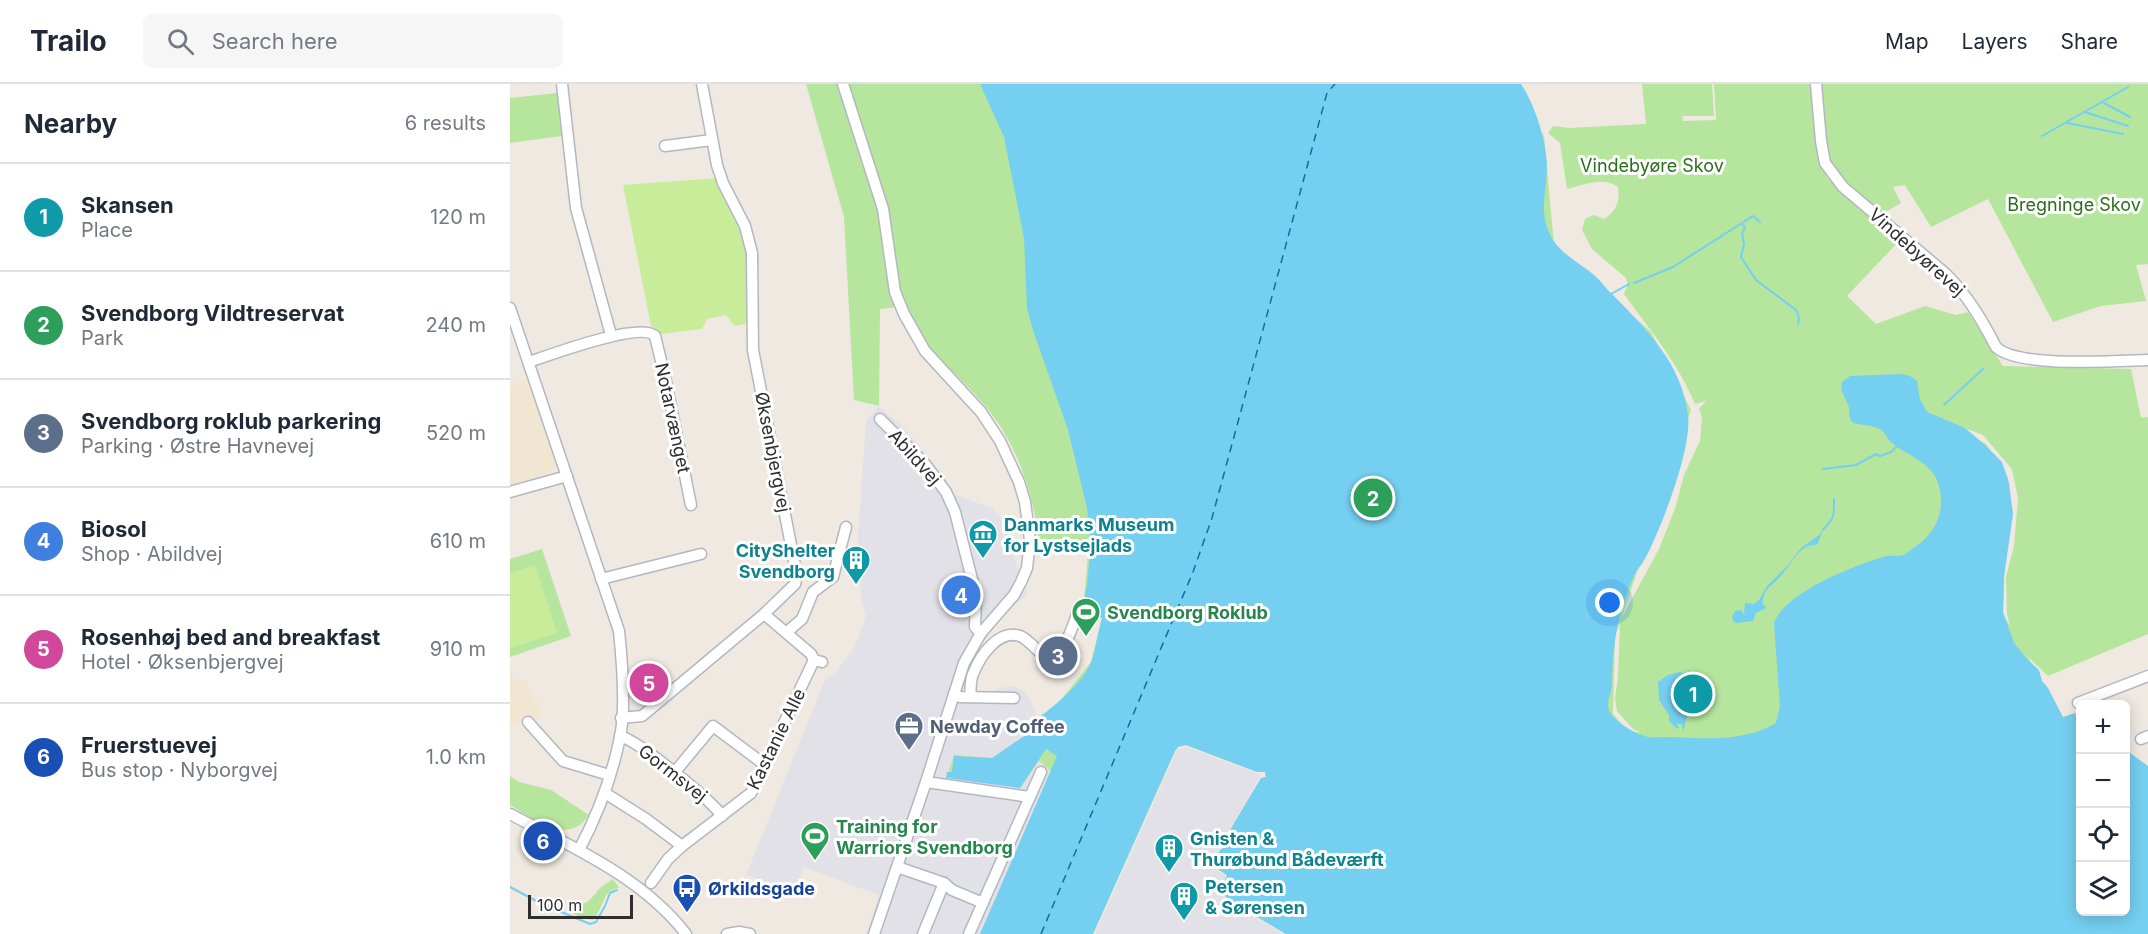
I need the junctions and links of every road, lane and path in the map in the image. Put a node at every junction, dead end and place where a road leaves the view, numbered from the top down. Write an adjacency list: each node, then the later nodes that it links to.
1 (562, 84): 8 (street)
2 (702, 84): 5 (street, Øksenbjergvej)
3 (843, 84): 21 (street)
4 (1815, 84): 9 (street, Vindebyørevej)
5 (712, 140): 6 (street); 19 (street, Øksenbjergvej)
6 (665, 146)
7 (510, 308): 10 (street)
8 (611, 335): 10 (street); 14 (street, Notarvænget)
9 (2148, 360)
10 (529, 362): 12 (street)
11 (880, 419): 21 (street, Abildvej)
12 (567, 476): 13 (street); 17 (street)
13 (510, 492)
14 (691, 505)
15 (846, 528): 20 (street)
16 (700, 554): 17 (street)
17 (602, 579): 27 (street)
18 (1079, 609): 24 (street)
19 (764, 614): 20 (street); 27 (street, Øksenbjergvej)
20 (788, 632): 30 (street, Kastanie Alle)
21 (981, 633): 23 (street)
22 (2148, 676): 26 (street)
23 (954, 694): 24 (street); 34 (street)
24 (970, 697): 25 (street)
25 (1014, 698)
26 (2088, 700)
27 (621, 718): 29 (street)
28 (528, 722): 33 (street)
29 (620, 736): 32 (street, Gormsvej); 33 (street)
30 (765, 765): 32 (street); 38 (street, Kastanie Alle)
31 (1041, 772): 36 (street)
32 (674, 773): 38 (street, Gormsvej)
33 (609, 775): 35 (street)
34 (926, 782): 36 (street); 41 (street)
35 (605, 793): 39 (street); 40 (street)
36 (1030, 797): 44 (street)
37 (510, 814): 40 (street)
38 (722, 816): 39 (street, Kastanie Alle)
39 (682, 846): 42 (street, Kastanie Alle)
40 (579, 850): 45 (street)
41 (897, 867): 43 (street); 48 (street)
42 (651, 883)
43 (944, 883): 44 (street); 49 (street)
44 (983, 903): 50 (street)
45 (686, 934)
46 (727, 934): 47 (street)
47 (750, 934)
48 (874, 934)
49 (923, 934)
50 (969, 934)

